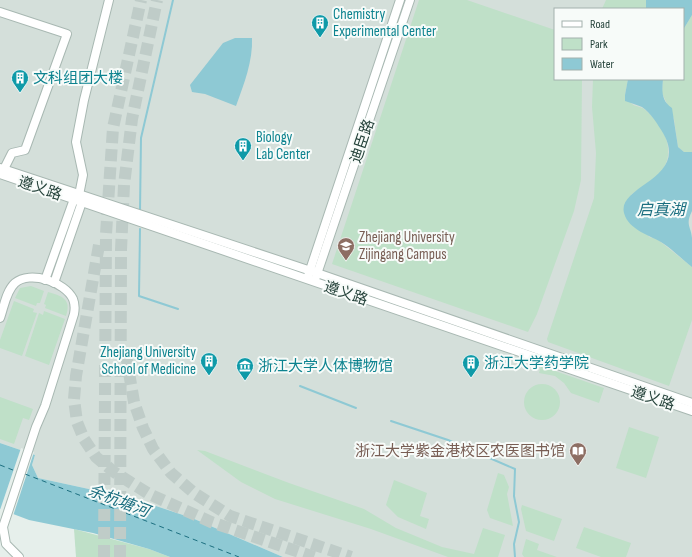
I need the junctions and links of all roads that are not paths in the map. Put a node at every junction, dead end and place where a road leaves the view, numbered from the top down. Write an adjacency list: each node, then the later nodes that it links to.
1 (109, 0): 6 (street)
2 (400, 0): 7 (street, 迪臣路)
3 (410, 0): 7 (street, 迪臣路)
4 (0, 12): 5 (street)
5 (1, 173): 6 (street, 遵义路)
6 (78, 199): 7 (street, 遵义路); 8 (street); 9 (street, 遵义路); 10 (street)
7 (314, 272): 9 (street, 迪臣路); 11 (street, 遵义路)
8 (45, 280): 10 (street); 12 (street)
9 (311, 281): 11 (street, 遵义路)
10 (54, 283): 15 (street)
11 (395, 305): 13 (street, 遵义路); 14 (street, 遵义路)
12 (0, 318)
13 (692, 403)
14 (692, 411)
15 (19, 557)

